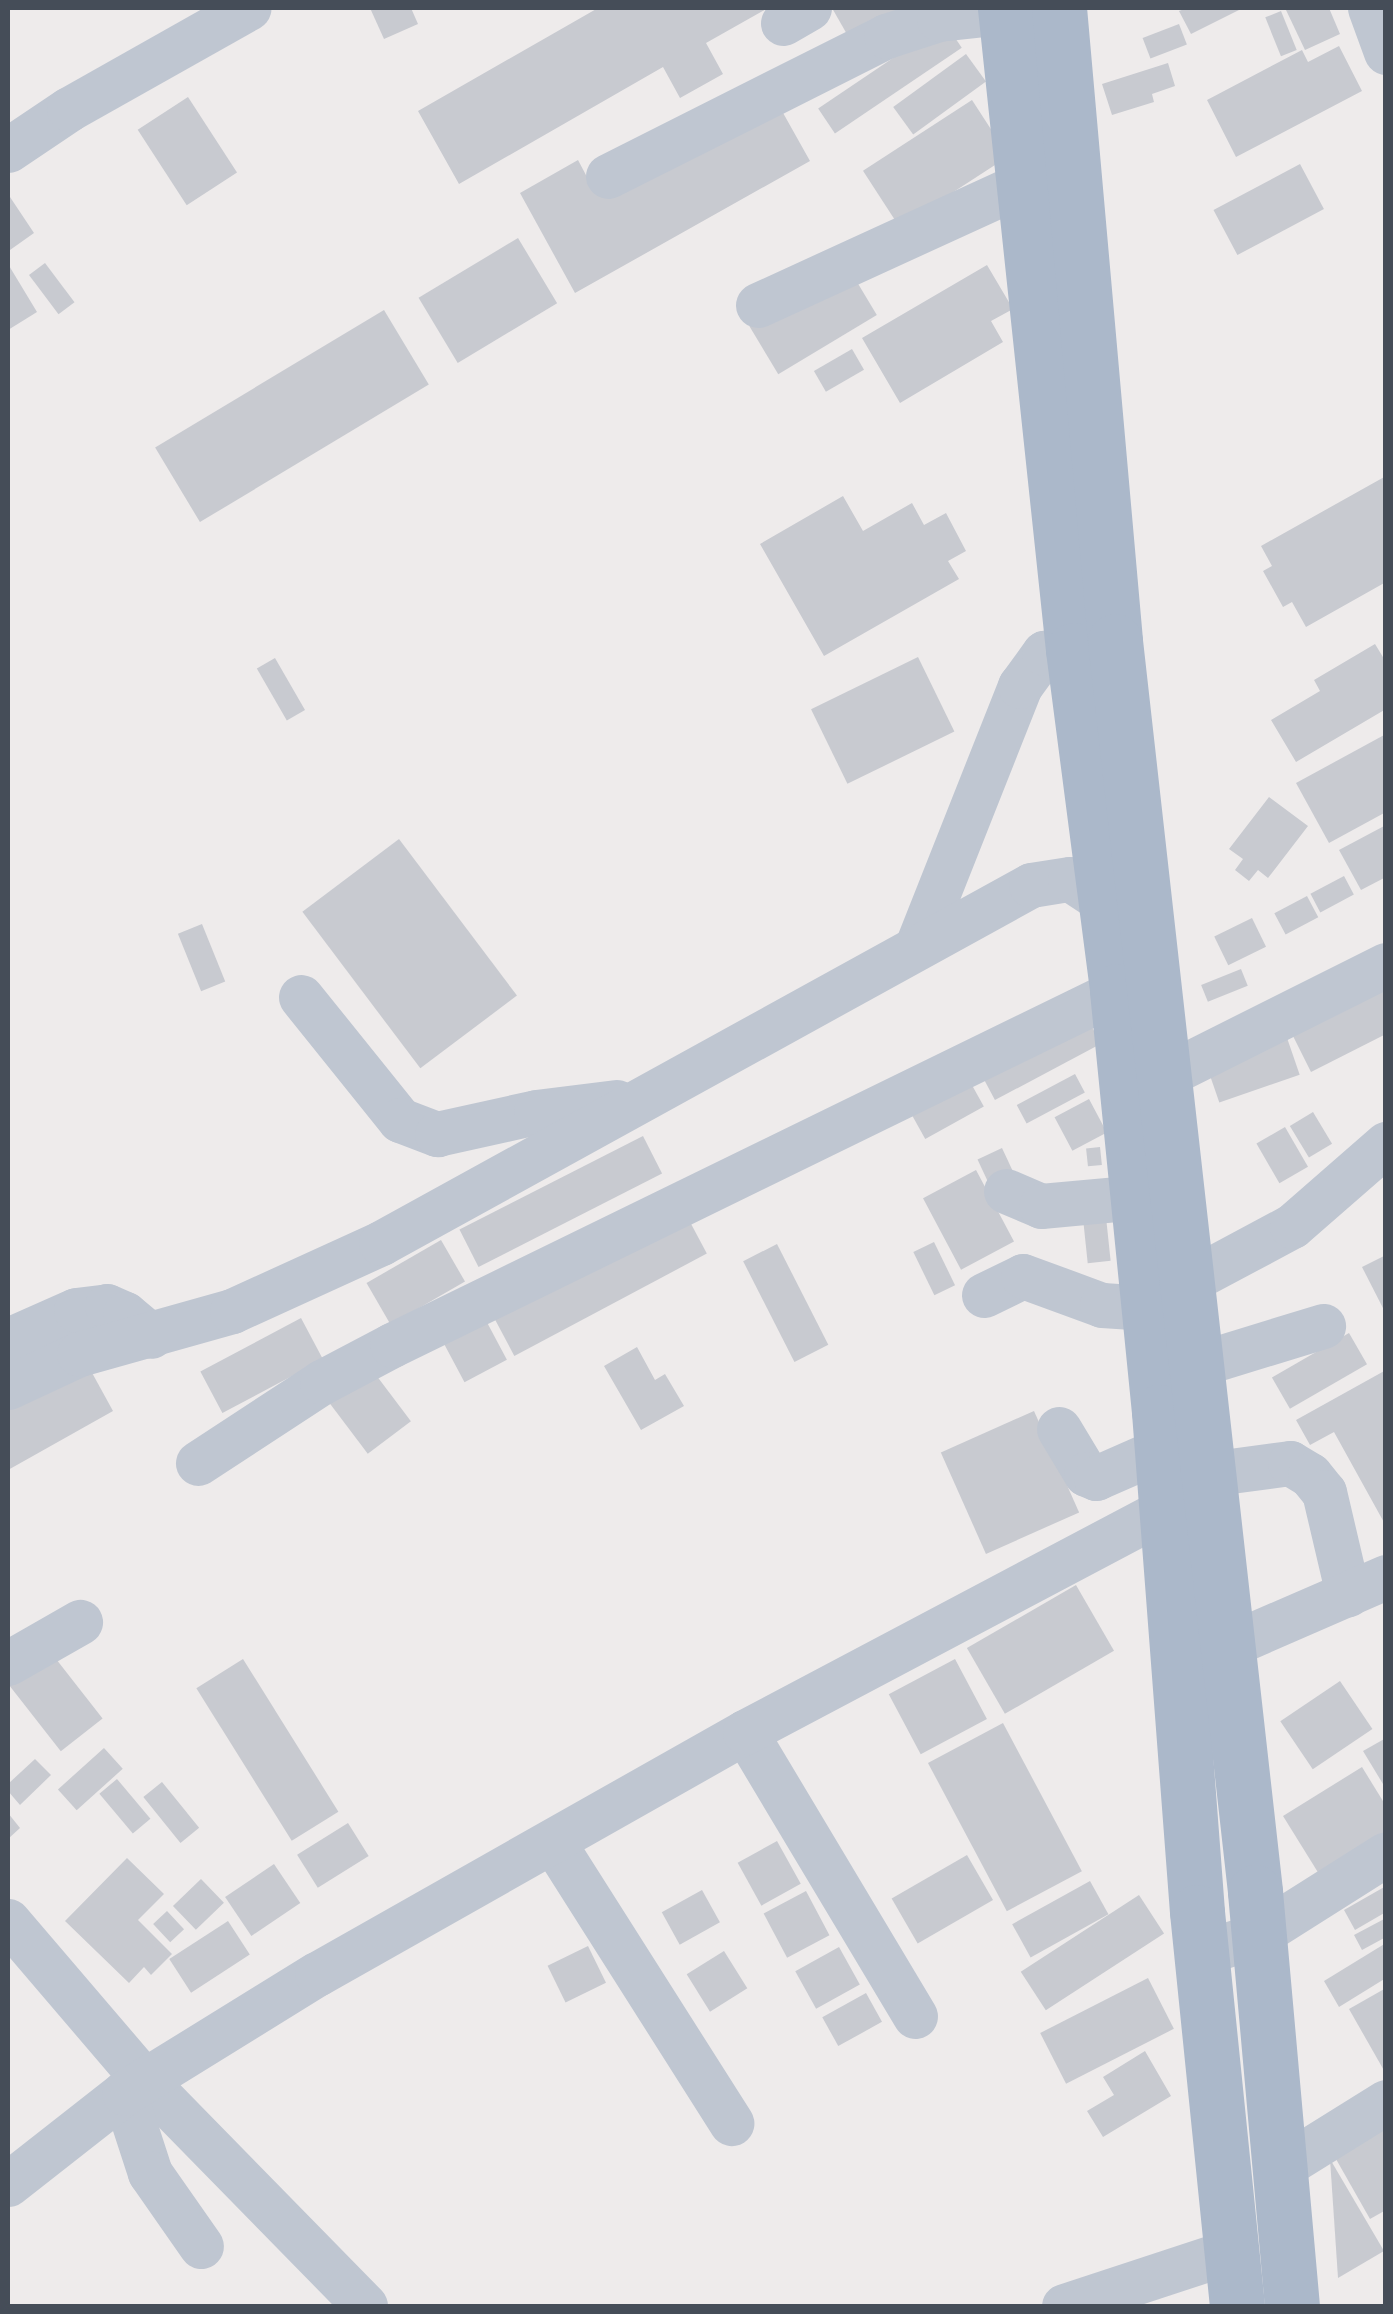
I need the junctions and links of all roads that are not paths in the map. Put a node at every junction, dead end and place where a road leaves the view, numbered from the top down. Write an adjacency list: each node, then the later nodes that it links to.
1 (248, 8): 6 (street)
2 (1019, 8): 7 (street); 8 (main road)
3 (1059, 8): 10 (main road)
4 (1370, 8): 5 (street)
5 (1386, 52)
6 (8, 150)
7 (608, 176)
8 (1024, 183): 9 (street); 10 (main road)
9 (758, 305)
10 (1094, 646): 11 (main road); 12 (street); 16 (main road)
11 (1108, 904): 12 (street); 14 (main road)
12 (917, 946): 17 (street)
13 (1386, 965): 16 (street)
14 (1118, 991): 20 (main road); 29 (street)
15 (302, 996): 17 (street)
16 (1166, 1075): 22 (main road)
17 (638, 1100): 24 (street)
18 (1386, 1144): 22 (street)
19 (1006, 1191): 20 (street)
20 (1138, 1198): 22 (main road)
21 (984, 1295): 22 (street)
22 (1168, 1295): 27 (main road)
23 (1322, 1326): 27 (street)
24 (151, 1336): 25 (street); 26 (street)
25 (8, 1340)
26 (8, 1387)
27 (1185, 1421): 28 (street); 30 (main road); 31 (street); 33 (main road)
28 (1059, 1429)
29 (198, 1463)
30 (1167, 1509): 35 (street); 40 (main road)
31 (1367, 1586): 33 (street)
32 (80, 1622): 34 (street)
33 (1227, 1646): 39 (main road)
34 (8, 1663)
35 (745, 1732): 36 (street); 41 (street)
36 (553, 1842): 42 (street); 44 (street)
37 (1386, 1854): 39 (street)
38 (8, 1920): 42 (street)
39 (1258, 1934): 40 (street); 45 (main road)
40 (1201, 1952): 48 (main road)
41 (915, 2016)
42 (134, 2086): 46 (street); 47 (street); 49 (street)
43 (1386, 2102): 45 (street)
44 (731, 2124)
45 (1280, 2168): 52 (main road)
46 (8, 2184)
47 (202, 2246)
48 (1232, 2250): 50 (street); 51 (main road)
49 (365, 2306)
50 (1064, 2306)
51 (1237, 2306)
52 (1292, 2306)

